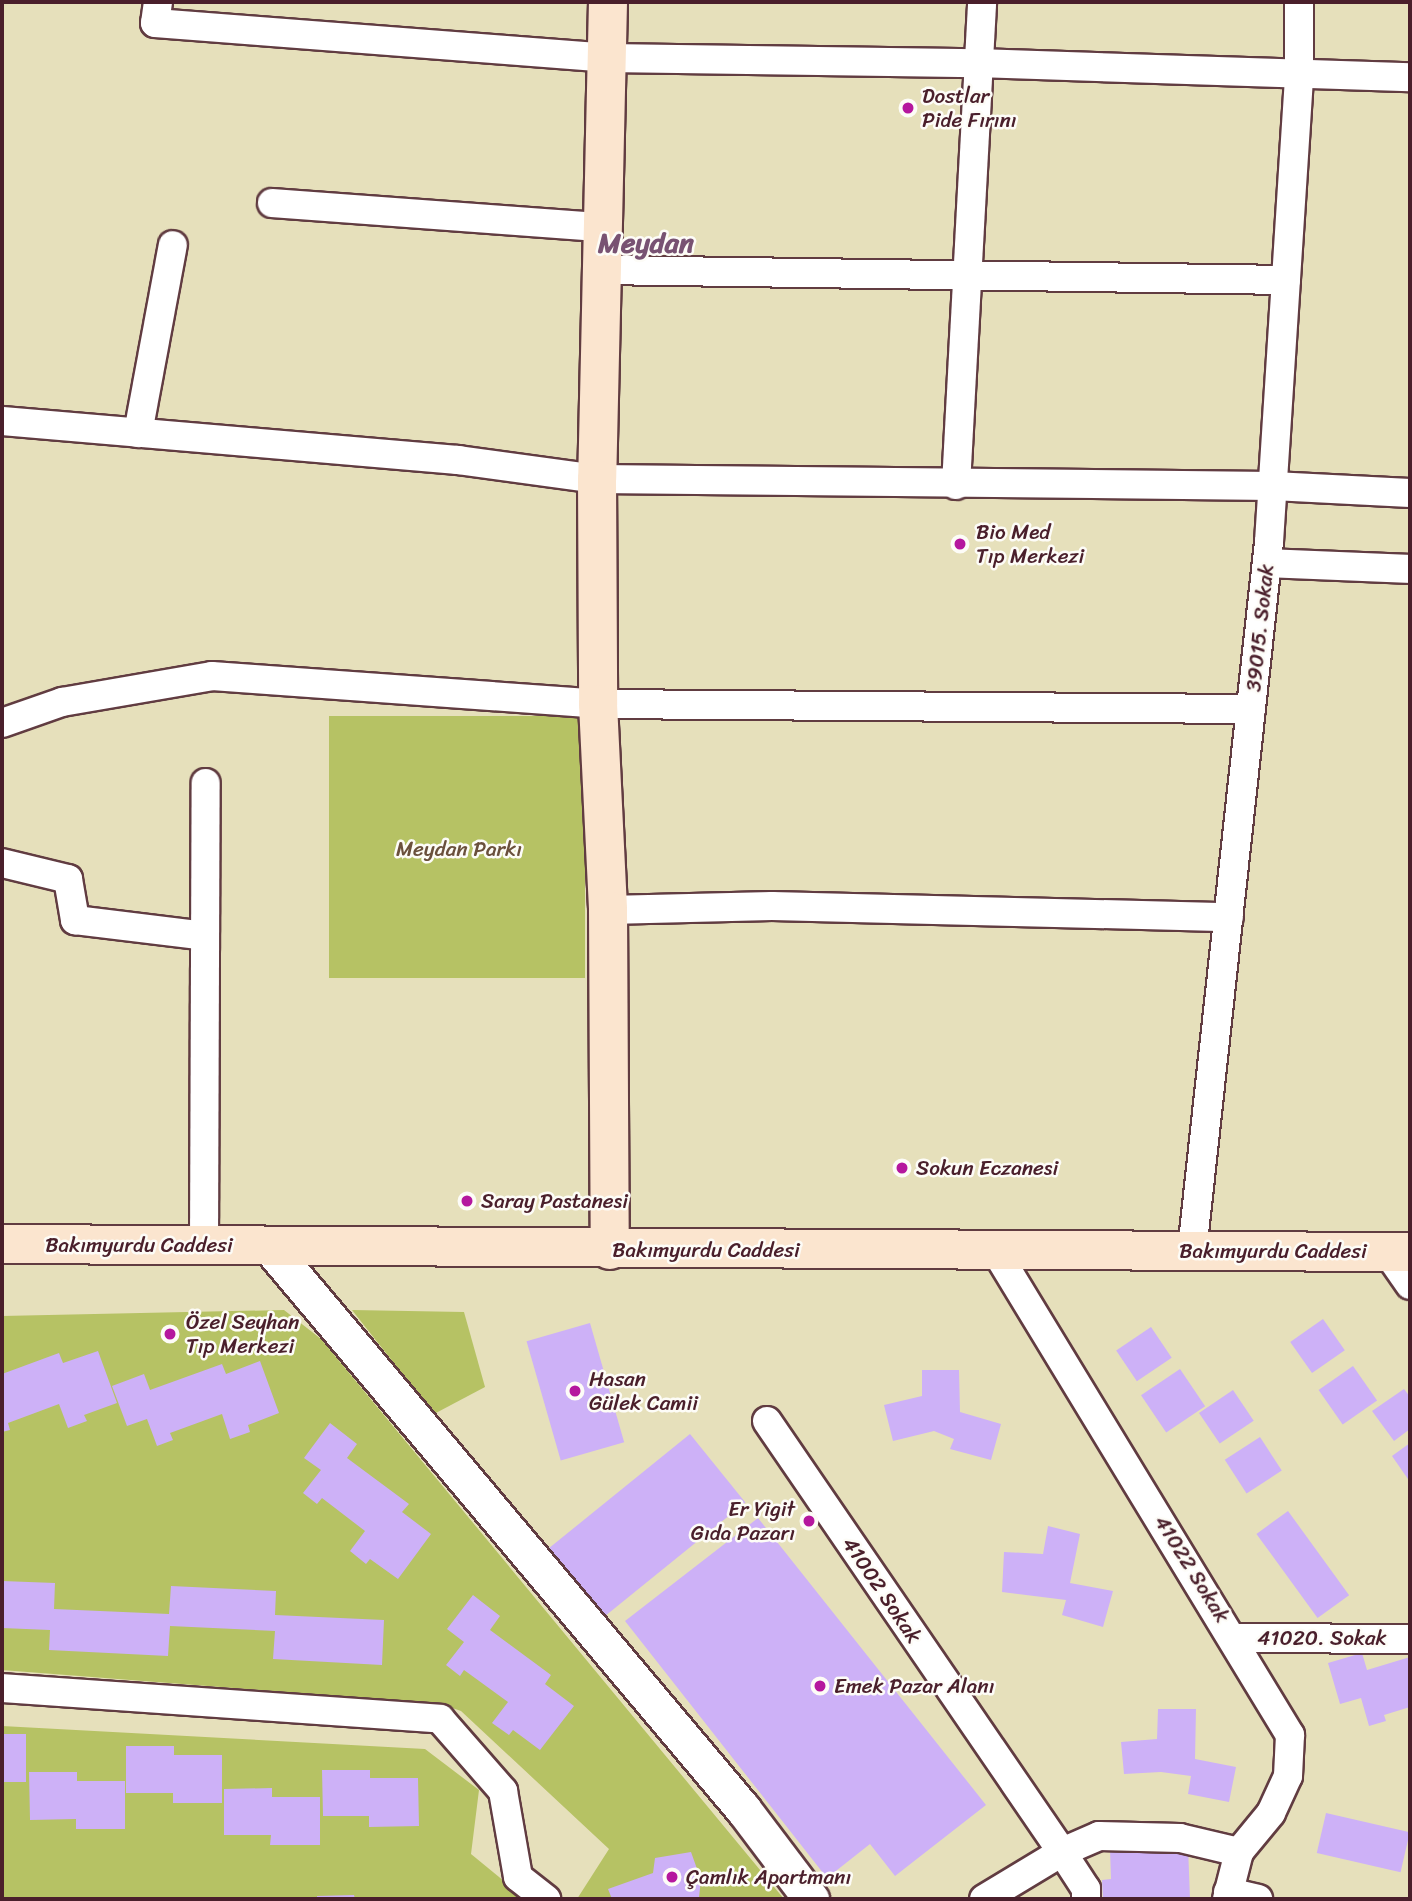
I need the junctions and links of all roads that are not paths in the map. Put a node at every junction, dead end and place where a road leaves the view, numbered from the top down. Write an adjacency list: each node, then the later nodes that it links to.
1 (158, 2): 5 (street)
2 (608, 2): 5 (main road)
3 (982, 2): 6 (street)
4 (1299, 2): 7 (street, 39015. Sokak)
5 (607, 58): 6 (street); 10 (main road)
6 (977, 63): 7 (street); 13 (street)
7 (1299, 74): 8 (street); 14 (street, 39015. Sokak)
8 (1410, 77)
9 (272, 203): 10 (street)
10 (601, 227): 12 (main road)
11 (173, 245): 16 (street)
12 (599, 270): 13 (street); 17 (main road)
13 (967, 273): 14 (street); 18 (street)
14 (1286, 280): 19 (street, 39015. Sokak)
15 (2, 421): 16 (street)
16 (138, 433): 17 (street)
17 (597, 480): 18 (street); 23 (main road)
18 (957, 485): 19 (street)
19 (1273, 486): 20 (street); 21 (street, 39015. Sokak)
20 (1410, 493)
21 (1267, 563): 22 (street); 24 (street, 39015. Sokak)
22 (1410, 569)
23 (598, 704): 24 (street); 25 (street); 28 (main road)
24 (1251, 709): 29 (street, 39015. Sokak)
25 (2, 723)
26 (206, 783): 30 (street)
27 (2, 863): 30 (street)
28 (608, 909): 29 (street); 34 (main road)
29 (1228, 917): 36 (street, 39015. Sokak)
30 (205, 936): 32 (street)
31 (2, 1244): 32 (main road, Bakımyurdu Caddesi)
32 (204, 1246): 33 (main road, Bakımyurdu Caddesi)
33 (269, 1246): 34 (main road, Bakımyurdu Caddesi); 47 (street)
34 (610, 1250): 35 (main road, Bakımyurdu Caddesi)
35 (995, 1250): 36 (main road, Bakımyurdu Caddesi); 40 (street, 41022 Sokak)
36 (1192, 1251): 37 (main road, Bakımyurdu Caddesi)
37 (1398, 1252): 38 (street)
38 (1410, 1286)
39 (767, 1422): 43 (street, 41002 Sokak)
40 (1234, 1638): 41 (street, 41020. Sokak); 44 (street, 41022 Sokak)
41 (1410, 1639)
42 (2, 1688): 46 (street)
43 (1062, 1852): 44 (street); 48 (street); 49 (street, 41002 Sokak)
44 (1240, 1852): 45 (street, 41022 Sokak)
45 (1227, 1896): 50 (street)
46 (547, 1899)
47 (811, 1899)
48 (984, 1899)
49 (1086, 1899)
50 (1258, 1899)

